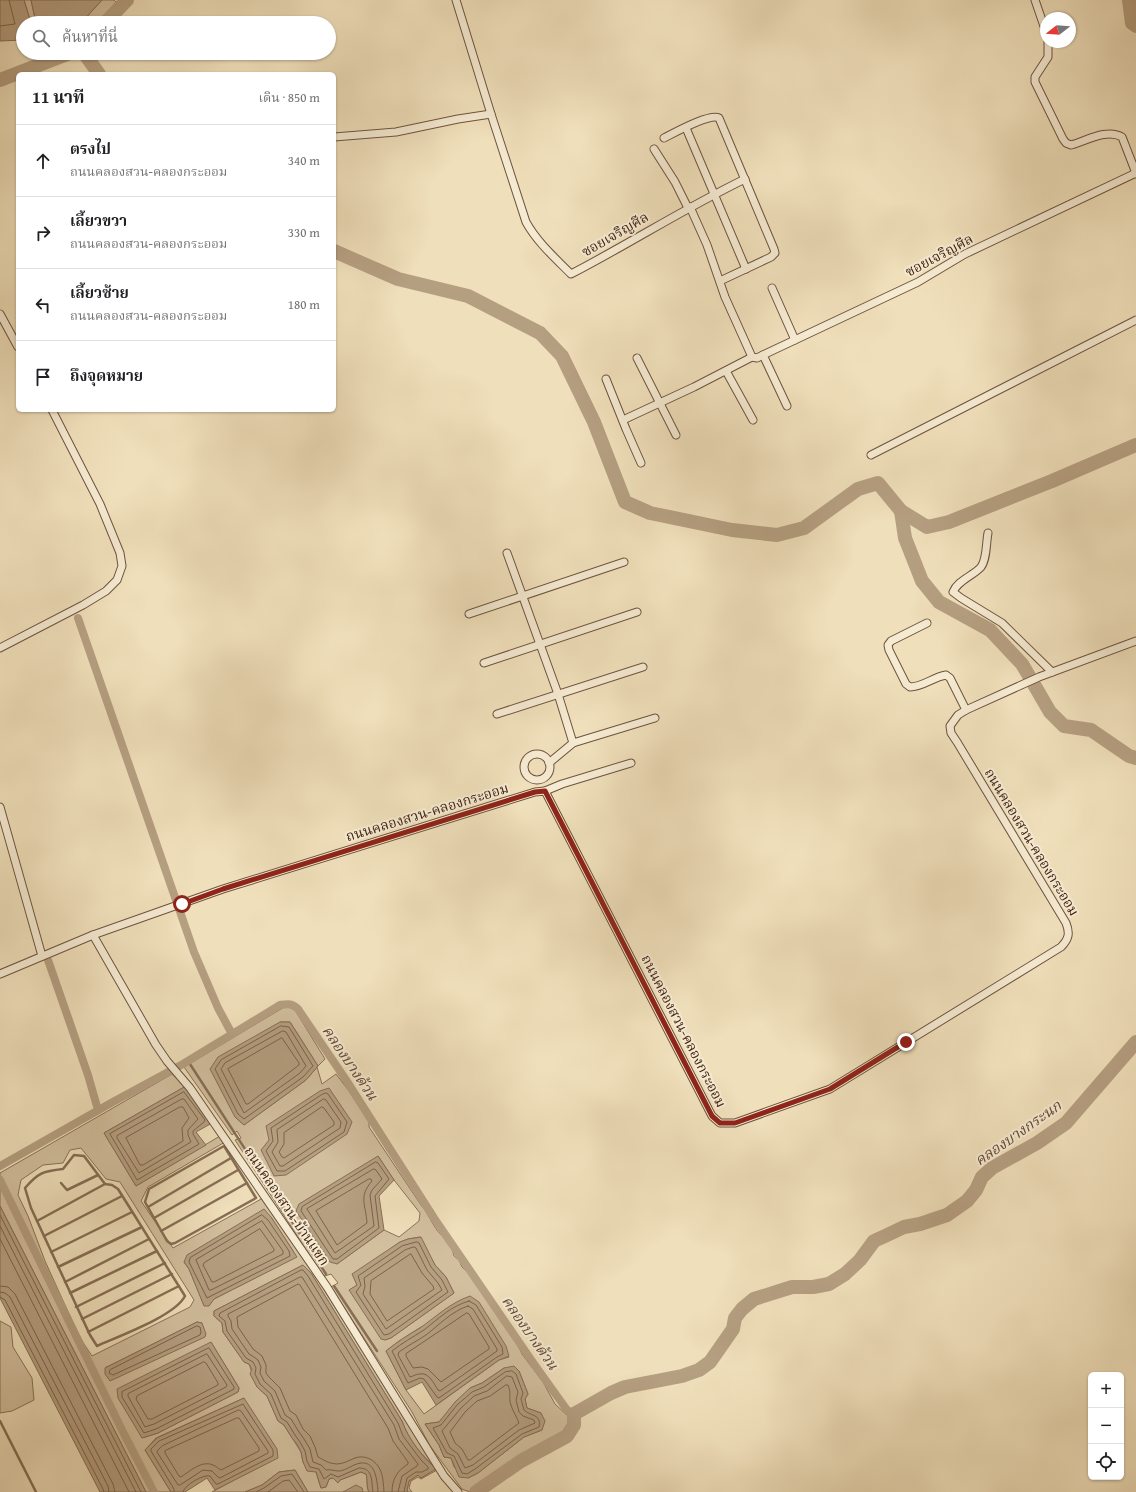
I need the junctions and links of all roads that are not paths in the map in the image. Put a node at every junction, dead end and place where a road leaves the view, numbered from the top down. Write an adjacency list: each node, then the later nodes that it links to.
1 (456, 0): 5 (street, ซอยเจริญศีล)
2 (1035, 0): 3 (street)
3 (1040, 15)
4 (1048, 48): 10 (street)
5 (491, 114): 7 (street); 13 (street, ซอยเจริญศีล)
6 (686, 128): 8 (street); 11 (street); 12 (street)
7 (336, 137)
8 (664, 138)
9 (654, 149): 13 (street)
10 (1136, 173): 19 (street, ซอยเจริญศีล)
11 (745, 179): 12 (street); 14 (street)
12 (714, 194): 13 (street); 14 (street)
13 (689, 207): 15 (street)
14 (746, 269): 15 (street)
15 (720, 281): 23 (street)
16 (772, 288): 19 (street)
17 (0, 314): 20 (street)
18 (1136, 320): 32 (street)
19 (794, 340): 21 (street, ซอยเจริญศีล)
20 (16, 343)
21 (763, 355): 23 (street, ซอยเจริญศีล); 27 (street)
22 (637, 358): 26 (street)
23 (752, 358): 24 (street, ซอยเจริญศีล)
24 (726, 371): 26 (street, ซอยเจริญศีล); 30 (street)
25 (606, 379): 29 (street)
26 (659, 404): 29 (street, ซอยเจริญศีล); 31 (street)
27 (787, 406)
28 (53, 412): 43 (street)
29 (623, 420): 33 (street)
30 (753, 420)
31 (676, 435)
32 (871, 455)
33 (642, 463)
34 (988, 533): 46 (street)
35 (508, 552): 37 (street)
36 (624, 562): 37 (street)
37 (523, 597): 39 (street); 42 (street)
38 (637, 612): 42 (street)
39 (469, 614)
40 (927, 623): 48 (street)
41 (1136, 641): 46 (street, ถนนคลองสวน-คลองกระออม)
42 (540, 644): 44 (street); 47 (street)
43 (0, 648)
44 (484, 663)
45 (643, 666): 47 (street)
46 (1052, 672): 48 (street, ถนนคลองสวน-คลองกระออม)
47 (558, 694): 49 (street); 51 (street)
48 (966, 710): 55 (street, ถนนคลองสวน-คลองกระออม)
49 (497, 714)
50 (655, 718): 51 (street)
51 (573, 743): 52 (street)
52 (549, 763): 54 (street); 54 (street)
53 (631, 763): 55 (street)
54 (540, 779): 55 (street)
55 (542, 791): 57 (street, ถนนคลองสวน-คลองกระออม)
56 (0, 807): 58 (street)
57 (94, 935): 58 (street, ถนนคลองสวน-คลองกระออม); 60 (street, ถนนคลองสวน-บ้านแขก)
58 (42, 956): 59 (street, ถนนคลองสวน-คลองกระออม)
59 (0, 974)
60 (456, 1491)

